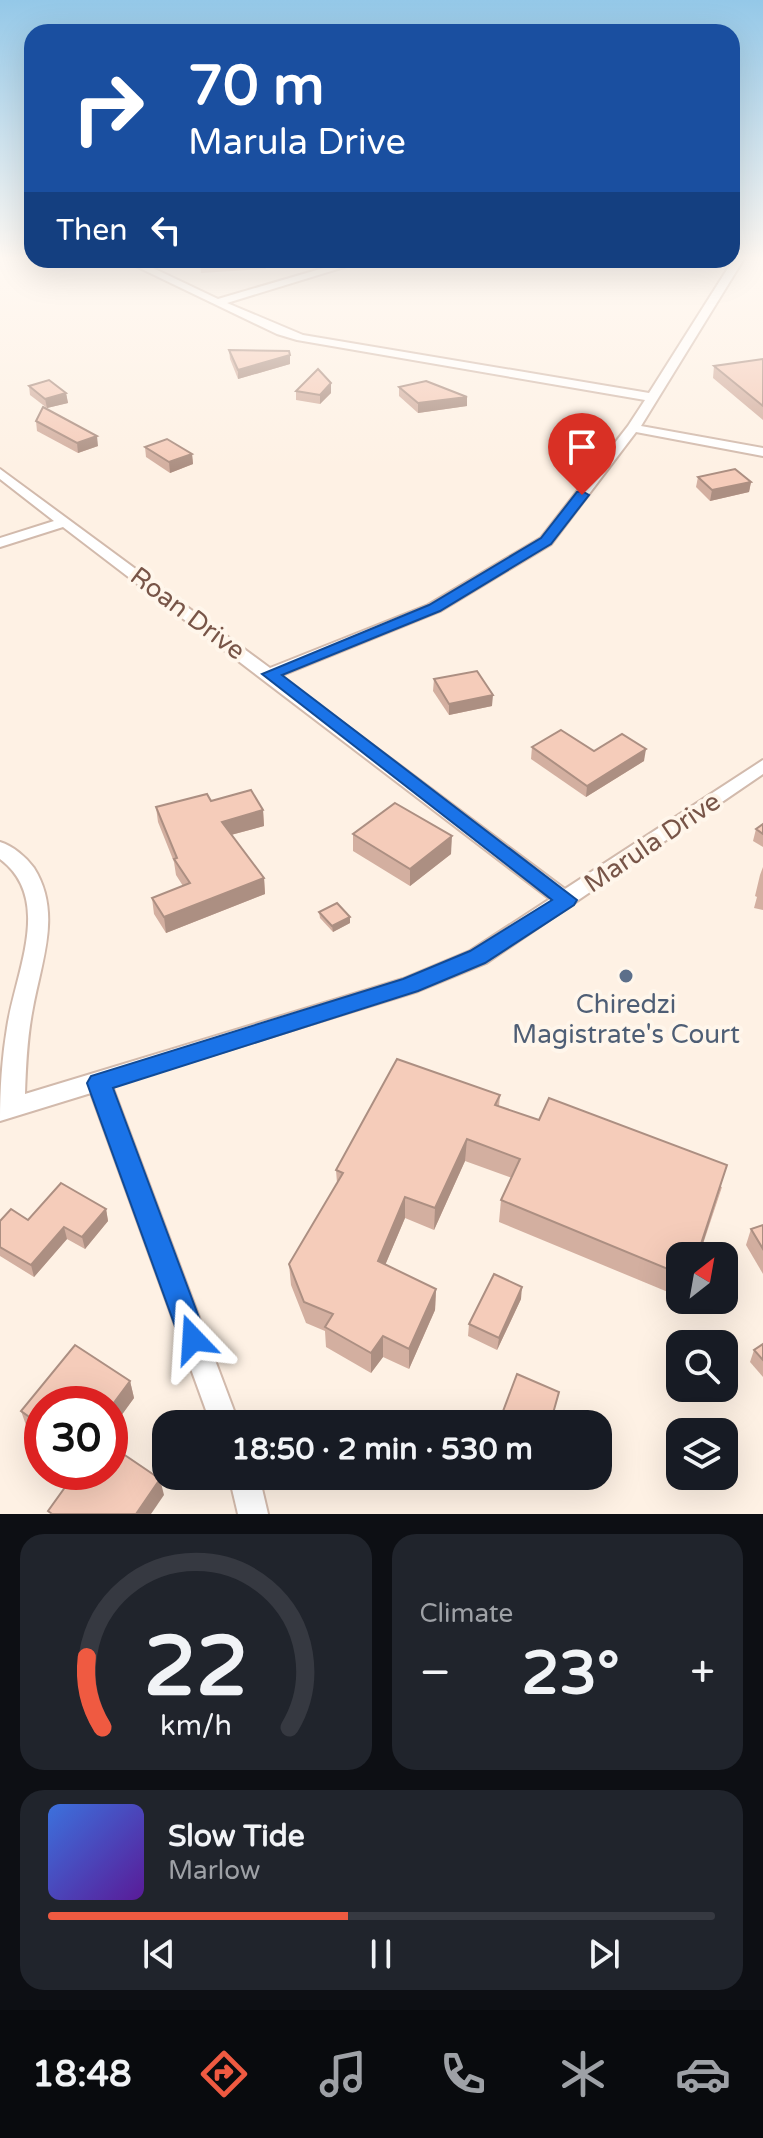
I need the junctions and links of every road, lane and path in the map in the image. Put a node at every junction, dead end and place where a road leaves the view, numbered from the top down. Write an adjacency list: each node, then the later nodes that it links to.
1 (272, 328): 3 (street)
2 (695, 328): 3 (street)
3 (651, 397): 4 (street)
4 (635, 425): 5 (street); 6 (street); 10 (street)
5 (763, 445)
6 (763, 452)
7 (0, 473): 8 (street, Roan Drive)
8 (65, 522): 9 (street); 10 (street, Roan Drive)
9 (0, 543)
10 (270, 674): 13 (street, Roan Drive)
11 (763, 766): 13 (street, Marula Drive)
12 (0, 849): 15 (street)
13 (566, 900): 14 (street, Marula Drive)
14 (99, 1083): 15 (street, Marula Drive); 16 (street)
15 (6, 1110)
16 (220, 1410)
17 (247, 1490): 18 (street)
18 (253, 1514)

